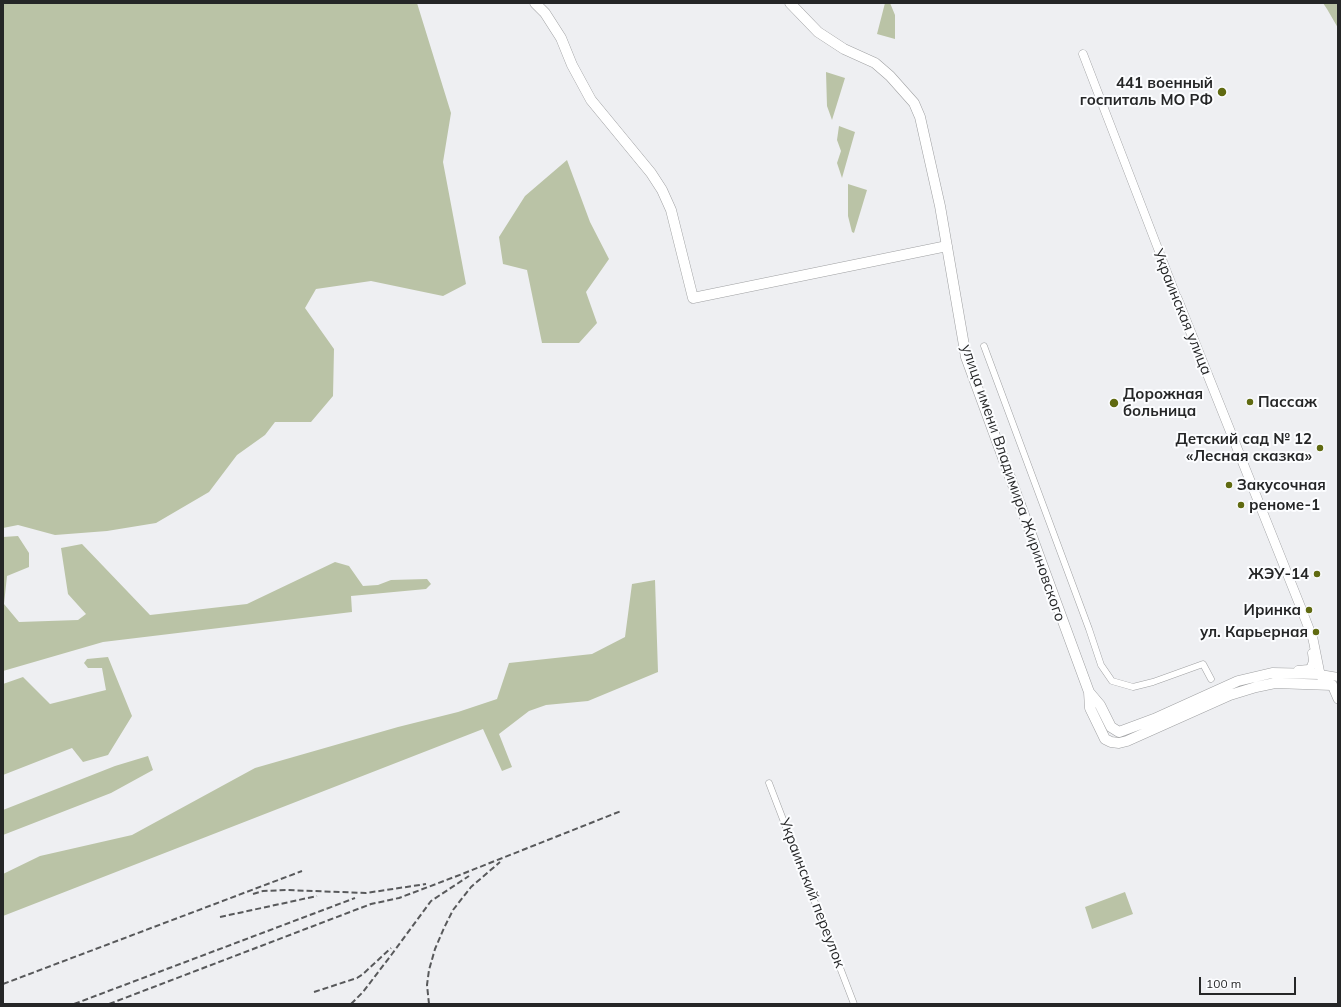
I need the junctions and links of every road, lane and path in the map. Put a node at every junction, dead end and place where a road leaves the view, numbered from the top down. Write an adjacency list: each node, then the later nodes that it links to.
1 (535, 3): 4 (main road)
2 (790, 3): 4 (main road, улица имени Владимира Жириновского)
3 (1083, 54): 5 (street, Украинская улица)
4 (947, 246): 12 (main road, улица имени Владимира Жириновского)
5 (1176, 298): 7 (main road, Украинская улица)
6 (984, 346): 10 (street)
7 (1307, 625): 8 (street); 9 (main road, Украинская улица)
8 (1272, 673): 9 (main road, улица имени Владимира Жириновского); 12 (main road, улица имени Владимира Жириновского)
9 (1320, 674): 11 (main road)
10 (1211, 679)
11 (1336, 683): 12 (main road, улица имени Владимира Жириновского); 13 (main road)
12 (1089, 692)
13 (1338, 699)
14 (769, 783): 15 (street, Украинский переулок)
15 (854, 1004)

